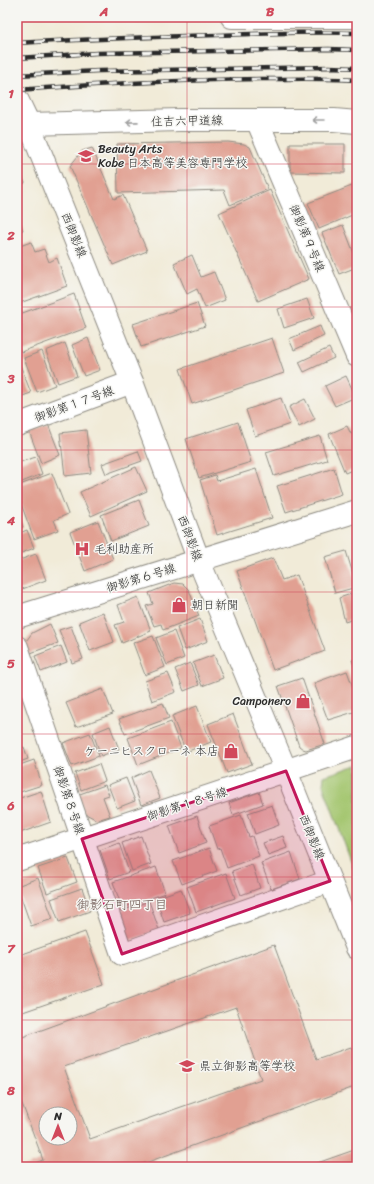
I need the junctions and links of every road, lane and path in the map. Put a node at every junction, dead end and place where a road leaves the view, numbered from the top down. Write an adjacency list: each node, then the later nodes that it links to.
1 (232, 17): 2 (street)
2 (357, 17)
3 (17, 99): 6 (street, 西御影線)
4 (257, 120): 5 (street, 住吉六甲道線, one-way to 4); 6 (street, 住吉六甲道線, one-way to 6); 7 (street, 御影第９号線)
5 (357, 122)
6 (23, 125): 8 (street, 西御影線)
7 (357, 356)
8 (132, 382): 9 (street, 御影第１７号線); 11 (street, 西御影線)
9 (17, 425)
10 (357, 511): 11 (street, 御影第６号線)
11 (198, 561): 12 (street, 御影第６号線); 15 (street, 西御影線)
12 (17, 617)
13 (17, 647): 16 (street, 御影第８号線)
14 (357, 746): 15 (street, 御影第１８号線)
15 (286, 771): 16 (street, 御影第１８号線); 18 (street, 西御影線)
16 (82, 839): 17 (street, 御影第１８号線); 18 (street, 御影第８号線)
17 (17, 860)
18 (330, 881): 19 (street, 西御影線)
19 (357, 948)

